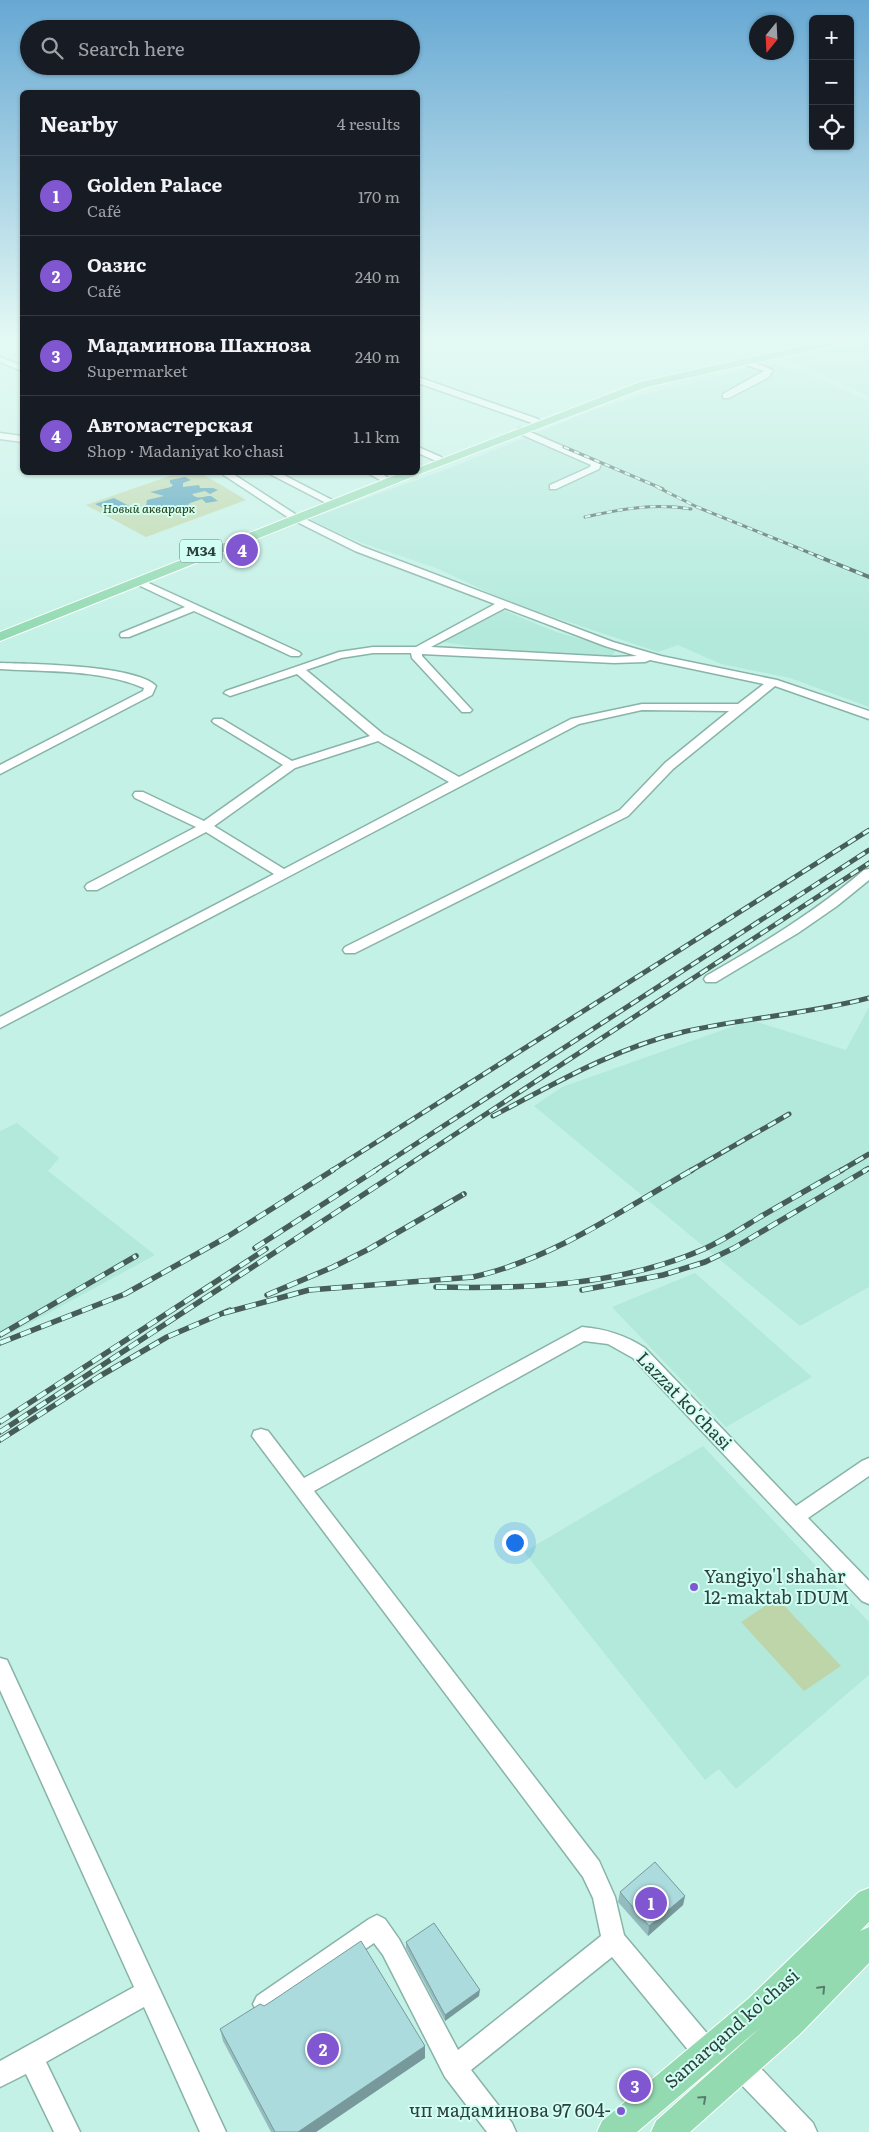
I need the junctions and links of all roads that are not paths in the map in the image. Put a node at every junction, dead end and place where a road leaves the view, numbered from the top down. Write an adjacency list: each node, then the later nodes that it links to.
1 (491, 438): 5 (main road, M34)
2 (502, 438): 7 (main road, M34)
3 (538, 438): 14 (street)
4 (420, 451): 5 (street)
5 (438, 459): 6 (main road, M34)
6 (420, 466)
7 (420, 470)
8 (228, 475): 16 (street)
9 (276, 475): 15 (street)
10 (376, 475): 13 (street)
11 (395, 475): 13 (main road, M34)
12 (408, 475): 16 (main road, M34)
13 (385, 479): 15 (main road, M34)
14 (553, 487)
15 (329, 502): 16 (main road, M34)
16 (295, 518): 17 (main road, M34); 18 (street); 20 (main road, M34)
17 (140, 582): 19 (street); 22 (main road, M34)
18 (504, 604): 23 (street); 25 (street)
19 (194, 607): 21 (street); 24 (street)
20 (0, 630)
21 (125, 635)
22 (0, 637)
23 (418, 650): 25 (street); 27 (street); 31 (street)
24 (295, 654)
25 (659, 659): 28 (street)
26 (0, 666): 36 (street)
27 (298, 668): 29 (street); 34 (street)
28 (773, 682): 30 (street); 32 (street)
29 (230, 693)
30 (741, 708): 37 (street); 43 (street)
31 (466, 710)
32 (869, 715)
33 (218, 721): 35 (street)
34 (379, 737): 35 (street); 37 (street)
35 (292, 765): 39 (street)
36 (0, 770)
37 (458, 782): 41 (street)
38 (139, 795): 39 (street)
39 (205, 827): 41 (street); 42 (street)
40 (869, 873): 44 (street)
41 (284, 874): 45 (street)
42 (92, 887)
43 (350, 950)
44 (712, 979)
45 (0, 1023)
46 (261, 1436): 48 (street)
47 (869, 1466): 49 (street)
48 (302, 1488): 49 (street, Lazzat ko'chasi); 53 (street)
49 (795, 1517): 50 (street, Lazzat ko'chasi)
50 (869, 1595)
51 (0, 1667): 55 (street)
52 (869, 1902): 57 (main road, Samarqand ko'chasi)
53 (614, 1941): 57 (street); 60 (street)
54 (869, 1942): 59 (main road, one-way to 54)
55 (148, 1992): 58 (street); 63 (street)
56 (265, 2004): 60 (street)
57 (707, 2053): 65 (main road, Samarqand ko'chasi)
58 (31, 2057): 61 (street); 62 (street)
59 (741, 2066): 66 (main road, one-way to 59); 67 (street)
60 (454, 2068): 64 (street)
61 (0, 2075)
62 (67, 2132)
63 (213, 2132)
64 (503, 2132)
65 (613, 2132)
66 (667, 2132)
67 (804, 2132)

